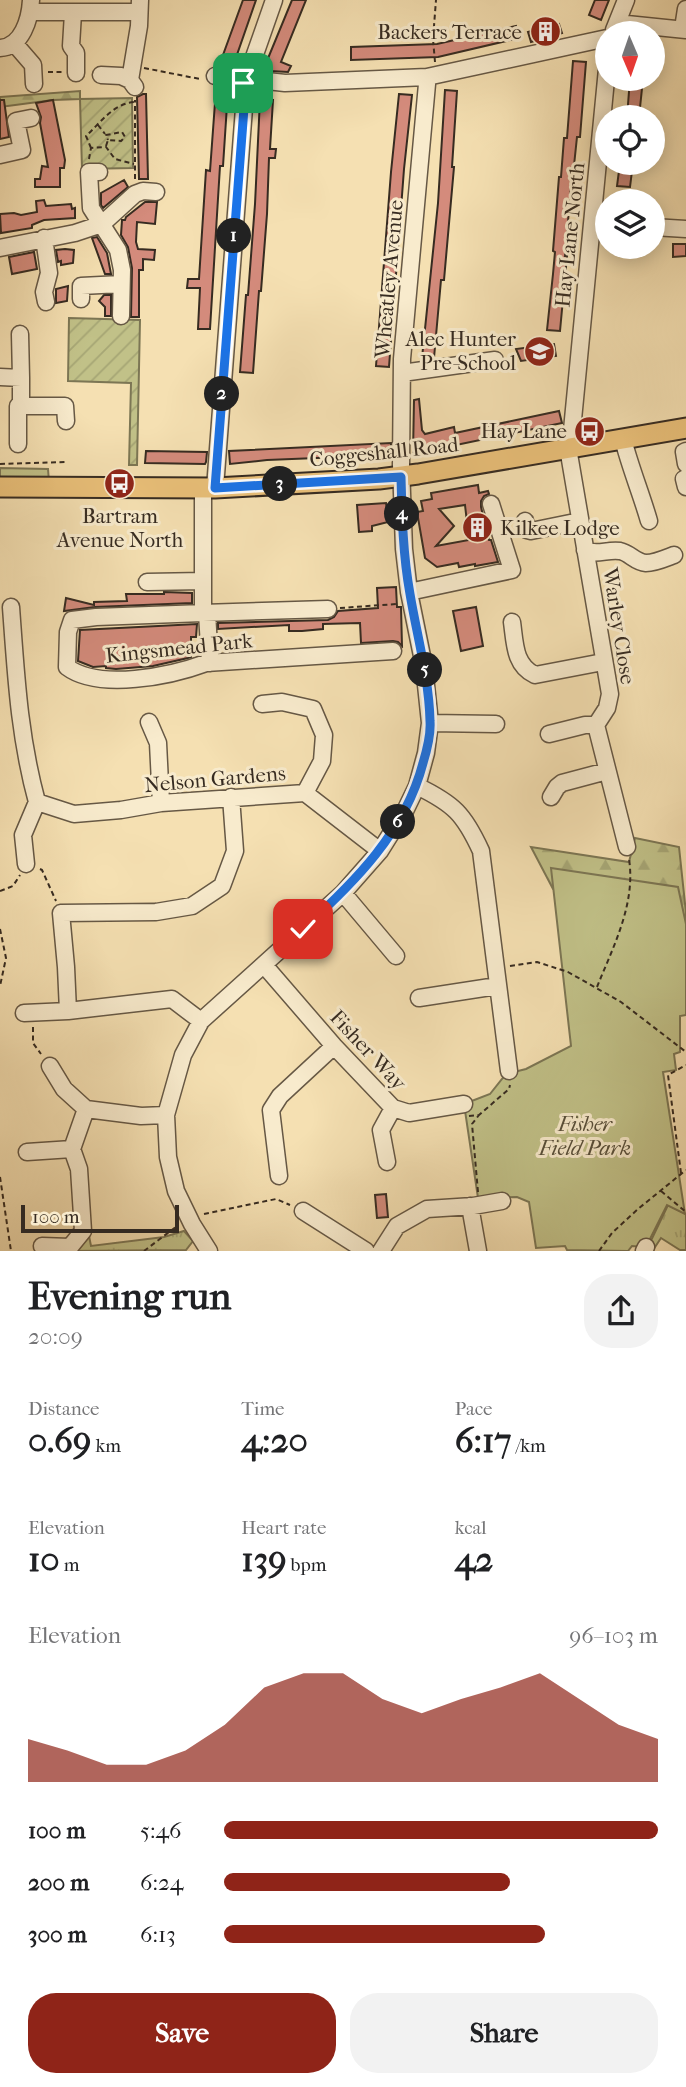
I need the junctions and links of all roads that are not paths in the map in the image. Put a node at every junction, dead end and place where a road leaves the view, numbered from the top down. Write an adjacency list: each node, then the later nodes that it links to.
1 (274, 0): 15 (street)
2 (626, 0): 7 (street)
3 (31, 6): 5 (street); 10 (street)
4 (139, 6): 5 (street); 12 (street)
5 (73, 13): 11 (street)
6 (685, 19): 8 (street)
7 (616, 21)
8 (665, 23)
9 (595, 37): 16 (street)
10 (7, 46): 13 (street)
11 (76, 73)
12 (101, 75)
13 (34, 78)
14 (212, 78): 15 (street)
15 (250, 78): 16 (street); 50 (street)
16 (432, 80): 35 (street, Wheatley Avenue)
17 (606, 91): 21 (street, Hay Lane North)
18 (31, 118): 19 (street)
19 (0, 155)
20 (94, 166): 23 (street)
21 (602, 189)
22 (156, 192): 23 (street)
23 (102, 224): 26 (street); 29 (street)
24 (665, 228): 25 (street)
25 (686, 229)
26 (44, 238): 27 (street); 31 (street)
27 (0, 248)
28 (595, 259): 43 (street, Hay Lane North)
29 (121, 284): 30 (street); 32 (street)
30 (80, 299)
31 (46, 302)
32 (121, 316)
33 (20, 334): 37 (street)
34 (495, 360): 35 (street)
35 (402, 373): 46 (street, Wheatley Avenue)
36 (0, 377): 37 (street)
37 (21, 378): 38 (street)
38 (21, 406): 39 (street); 42 (street)
39 (65, 421)
40 (685, 431): 41 (main road, Coggeshall Road)
41 (623, 439): 43 (main road, Coggeshall Road); 54 (street)
42 (18, 443)
43 (571, 447): 46 (main road, Coggeshall Road); 53 (street, Warley Close)
44 (686, 451): 45 (street)
45 (686, 464)
46 (401, 477): 50 (main road, Coggeshall Road); 59 (street, Wheatley Avenue)
47 (686, 478): 49 (street)
48 (0, 487): 50 (main road, Coggeshall Road)
49 (686, 487)
50 (209, 488): 57 (street, Kingsmead Park)
51 (491, 504): 59 (street)
52 (525, 521): 53 (street)
53 (580, 521): 55 (street, Warley Close)
54 (649, 521)
55 (586, 550): 56 (street); 65 (street, Warley Close)
56 (674, 555)
57 (202, 581): 58 (street); 62 (street, Kingsmead Park)
58 (147, 582)
59 (410, 598): 69 (street, Wheatley Avenue)
60 (11, 607): 78 (street)
61 (328, 609): 62 (street)
62 (205, 613): 66 (street); 66 (street, Kingsmead Park)
63 (512, 622): 65 (street)
64 (393, 650): 66 (street, Kingsmead Park)
65 (603, 662): 71 (street, Warley Close)
66 (210, 663)
67 (262, 704): 75 (street)
68 (149, 722): 79 (street)
69 (430, 723): 70 (street); 74 (street, Wheatley Avenue)
70 (496, 724)
71 (596, 725): 72 (street); 73 (street)
72 (548, 734)
73 (607, 771): 77 (street); 80 (street)
74 (417, 786): 81 (street, Wheatley Avenue); 86 (street)
75 (305, 793): 76 (street, Nelson Gardens); 81 (street, Nelson Gardens)
76 (231, 797): 79 (street, Nelson Gardens); 88 (street)
77 (551, 797)
78 (37, 802): 79 (street, Nelson Gardens); 82 (street)
79 (161, 803)
80 (627, 847)
81 (380, 851): 83 (street, Wheatley Avenue)
82 (26, 864)
83 (343, 892): 84 (street); 85 (street, Wheatley Avenue)
84 (396, 956)
85 (264, 965): 90 (street, Wheatley Avenue); 91 (street, Fisher Way)
86 (497, 985): 87 (street); 93 (street)
87 (419, 998)
88 (68, 1011): 89 (street); 90 (street)
89 (28, 1013)
90 (201, 1021): 97 (street)
91 (334, 1046): 95 (street, Fisher Way); 101 (street)
92 (50, 1066): 96 (street)
93 (509, 1071)
94 (461, 1104): 95 (street, Fisher Way)
95 (393, 1108): 100 (street)
96 (86, 1109): 97 (street); 98 (street)
97 (166, 1115): 106 (street)
98 (72, 1149): 99 (street); 105 (street)
99 (27, 1152)
100 (387, 1162)
101 (279, 1176)
102 (502, 1201): 103 (street)
103 (474, 1202): 108 (street); 109 (street)
104 (303, 1211): 107 (street)
105 (42, 1246)
106 (209, 1251)
107 (366, 1251)
108 (381, 1251)
109 (478, 1251)

